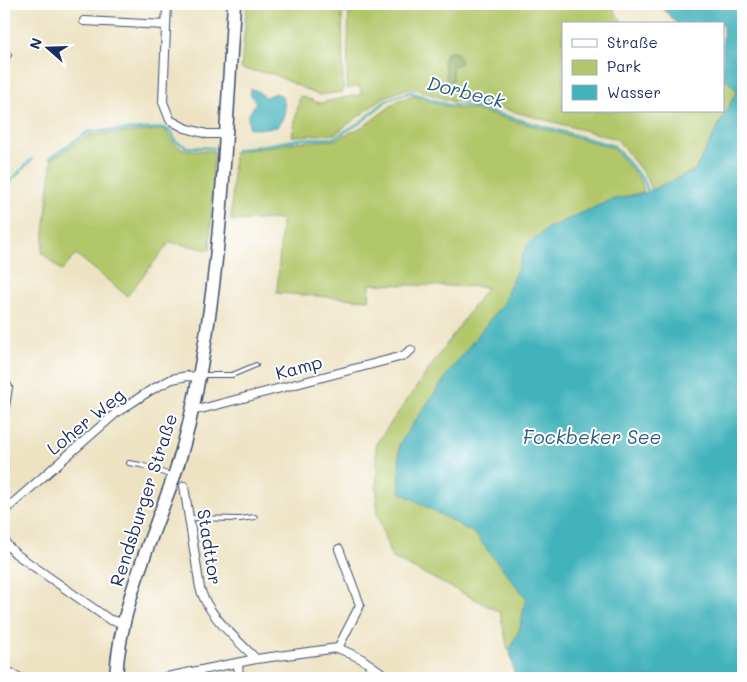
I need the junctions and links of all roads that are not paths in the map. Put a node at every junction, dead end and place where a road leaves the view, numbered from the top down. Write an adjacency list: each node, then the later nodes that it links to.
1 (166, 4): 4 (street)
2 (234, 4): 7 (main road, Rendsburger Straße)
3 (84, 22): 4 (street)
4 (166, 25): 7 (street)
5 (4, 51): 6 (lane)
6 (9, 55)
7 (225, 134): 10 (main road, Rendsburger Straße)
8 (411, 350): 12 (street, Kamp)
9 (256, 365): 10 (lane)
10 (199, 376): 12 (main road, Rendsburger Straße); 17 (street, Loher Weg)
11 (4, 383): 13 (street)
12 (193, 407): 15 (main road, Rendsburger Straße)
13 (4, 413)
14 (129, 463): 15 (lane)
15 (174, 476): 22 (main road, Rendsburger Straße)
16 (184, 486): 19 (street, Stadttor)
17 (4, 511)
18 (255, 517): 19 (lane)
19 (190, 518): 24 (street, Stadttor)
20 (4, 538): 22 (street)
21 (339, 549): 23 (street)
22 (124, 623): 28 (main road, Rendsburger Straße)
23 (338, 648): 24 (street); 31 (street)
24 (256, 659): 25 (street)
25 (238, 663): 29 (street); 30 (street)
26 (4, 669): 27 (street)
27 (20, 678)
28 (116, 678)
29 (162, 678)
30 (239, 678)
31 (390, 678)

